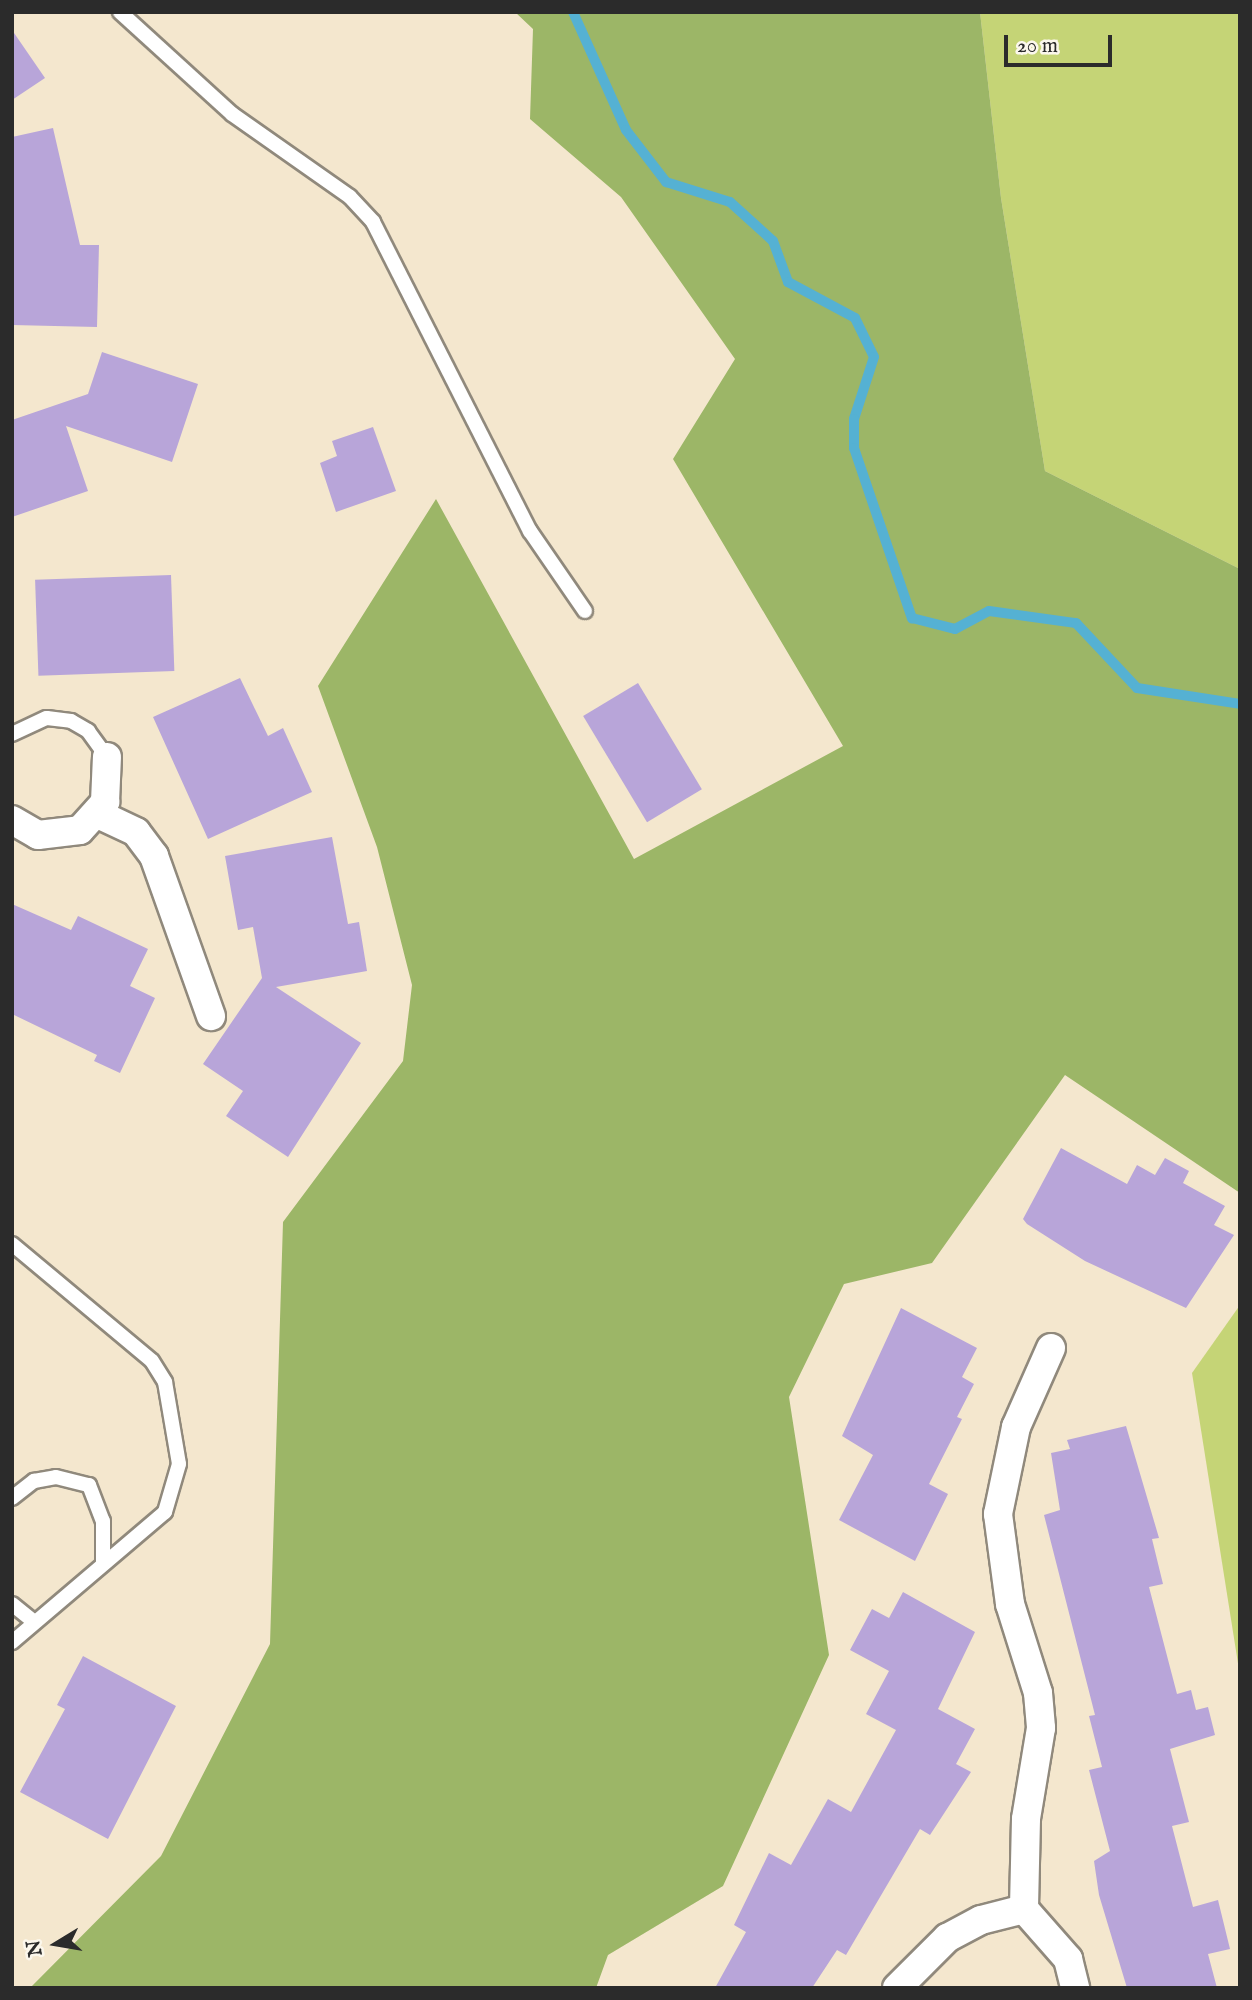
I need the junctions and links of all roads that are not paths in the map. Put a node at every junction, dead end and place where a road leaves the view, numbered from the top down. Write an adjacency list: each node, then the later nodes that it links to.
1 (120, 12): 2 (lane)
2 (585, 611)
3 (12, 734): 4 (lane)
4 (107, 757): 5 (street)
5 (98, 814): 6 (street); 7 (street)
6 (12, 820)
7 (211, 1016)
8 (12, 1244): 11 (lane)
9 (1051, 1348): 15 (street)
10 (12, 1498): 11 (lane)
11 (103, 1563): 13 (lane)
12 (12, 1604): 13 (lane)
13 (33, 1621): 14 (lane)
14 (12, 1642)
15 (1024, 1909): 16 (street); 17 (street)
16 (897, 1988)
17 (1076, 1988)

